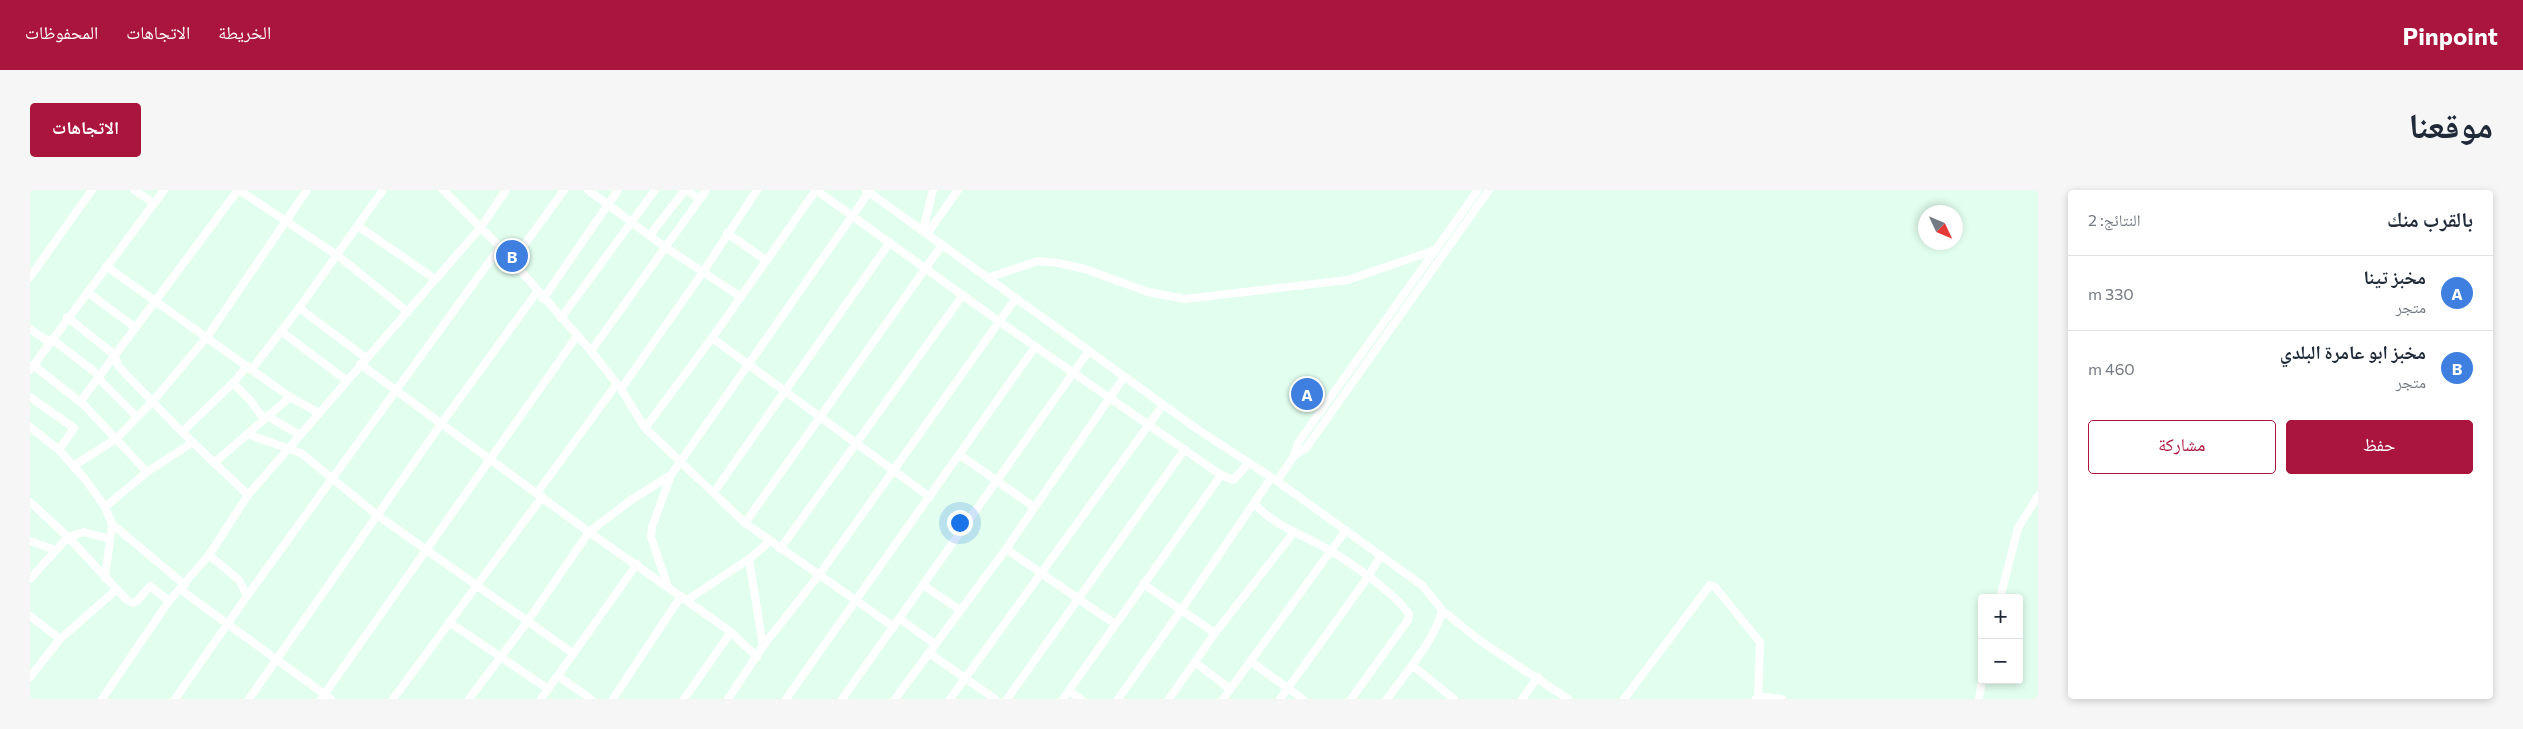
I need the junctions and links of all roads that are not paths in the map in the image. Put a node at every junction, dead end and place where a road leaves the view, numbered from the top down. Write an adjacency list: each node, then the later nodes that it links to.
1 (92, 190): 44 (street)
2 (134, 190): 23 (street)
3 (164, 190): 23 (street)
4 (239, 190): 26 (street); 53 (street)
5 (307, 190): 26 (street)
6 (383, 190): 28 (street)
7 (506, 190): 29 (street)
8 (564, 190): 40 (street)
9 (588, 190): 24 (street)
10 (618, 190): 24 (street)
11 (655, 190): 27 (street)
12 (685, 190): 22 (street); 32 (street)
13 (706, 190): 22 (street)
14 (757, 190): 31 (street)
15 (816, 190): 25 (street); 39 (street)
16 (933, 190): 30 (street)
17 (958, 190): 30 (street)
18 (1478, 190): 37 (street)
19 (1489, 190): 106 (street)
20 (447, 191): 29 (street)
21 (868, 191): 25 (street); 30 (street)
22 (700, 199): 36 (street)
23 (154, 203): 41 (street)
24 (608, 204): 27 (street); 52 (street)
25 (852, 216): 33 (street); 71 (street)
26 (285, 220): 38 (street); 63 (street)
27 (633, 221): 32 (street); 57 (street)
28 (358, 226): 38 (street); 46 (street)
29 (481, 227): 35 (street); 46 (street)
30 (925, 232): 34 (street)
31 (727, 233): 39 (street); 43 (street)
32 (650, 235): 36 (street)
33 (890, 242): 42 (street); 80 (street)
34 (942, 245): 42 (street); 45 (street)
35 (500, 247): 40 (street); 81 (street)
36 (666, 247): 43 (street); 67 (street)
37 (1435, 250): 45 (street); 106 (street)
38 (337, 255): 54 (street); 55 (street)
39 (767, 261): 50 (street)
40 (512, 262): 48 (street)
41 (106, 266): 47 (street); 53 (street)
42 (925, 267): 49 (street); 91 (street)
43 (704, 272): 50 (street); 79 (street)
44 (30, 277)
45 (987, 278): 51 (street)
46 (435, 279): 55 (street)
47 (87, 292): 56 (street); 59 (street)
48 (537, 292): 52 (street); 92 (street)
49 (963, 295): 58 (street); 101 (street)
50 (741, 297): 64 (street)
51 (1016, 298): 58 (street); 68 (street)
52 (543, 299): 57 (street)
53 (156, 302): 59 (street); 63 (street)
54 (299, 308): 61 (street); 70 (street)
55 (408, 312): 70 (street)
56 (67, 317): 65 (street); 69 (street)
57 (561, 318): 62 (street)
58 (1000, 322): 66 (street); 112 (street)
59 (136, 328): 69 (street)
60 (30, 330): 65 (street)
61 (282, 332): 73 (street); 77 (street)
62 (577, 336): 67 (street); 107 (street)
63 (207, 337): 73 (street); 86 (street)
64 (712, 338): 71 (street); 95 (street)
65 (50, 341): 72 (street); 75 (street)
66 (1035, 347): 74 (street); 105 (street)
67 (591, 351): 79 (street)
68 (1088, 352): 74 (street); 76 (street)
69 (115, 356): 75 (street); 86 (street)
70 (363, 361): 77 (street); 81 (street)
71 (750, 365): 80 (street); 108 (street)
72 (32, 368): 85 (street)
73 (250, 368): 78 (street); 83 (street)
74 (1072, 373): 84 (street); 118 (street)
75 (100, 376): 85 (street); 89 (street)
76 (1124, 377): 84 (street); 87 (street)
77 (346, 380): 88 (street)
78 (233, 383): 90 (street); 96 (street)
79 (618, 387): 95 (street); 121 (street)
80 (785, 390): 91 (street); 119 (street)
81 (397, 393): 92 (street); 116 (street)
82 (30, 397): 104 (street)
83 (290, 397): 88 (street); 90 (street)
84 (1109, 397): 93 (street); 127 (street)
85 (80, 402): 99 (street)
86 (152, 402): 89 (street); 96 (street)
87 (1163, 405): 93 (street); 110 (street)
88 (319, 413): 98 (street)
89 (136, 417): 99 (street)
90 (265, 417): 97 (street); 98 (street)
91 (821, 417): 101 (street); 129 (street)
92 (441, 424): 107 (street); 128 (street)
93 (1148, 424): 103 (street); 147 (street)
94 (30, 428): 104 (street)
95 (645, 428): 108 (street)
96 (182, 432): 100 (street)
97 (247, 434): 102 (street); 109 (street)
98 (300, 435): 102 (street)
99 (116, 439): 111 (street); 113 (street)
100 (193, 442): 109 (street); 113 (street)
101 (857, 444): 112 (street); 139 (street)
102 (289, 449): 116 (street); 120 (street)
103 (1184, 449): 115 (street); 161 (street)
104 (59, 450): 111 (street)
105 (960, 455): 118 (street); 123 (street)
106 (1294, 456): 117 (street)
107 (491, 459): 121 (street); 138 (street)
108 (679, 461): 114 (street); 119 (street)
109 (214, 463): 120 (street)
110 (1248, 464): 115 (street); 117 (street)
111 (73, 466): 126 (street)
112 (894, 470): 123 (street); 148 (street)
113 (147, 472): 126 (street)
114 (671, 475): 132 (street); 156 (street)
115 (1221, 476): 152 (street)
116 (331, 480): 128 (street); 159 (street)
117 (1274, 480): 125 (street); 131 (street)
118 (997, 481): 127 (street); 154 (street)
119 (714, 492): 129 (street)
120 (248, 495): 143 (street)
121 (539, 495): 132 (street); 153 (street)
122 (2038, 496): 158 (street)
123 (930, 497): 163 (street)
124 (30, 502): 134 (street)
125 (1255, 504): 133 (street); 164 (street)
126 (105, 507): 130 (street)
127 (1034, 507): 140 (street)
128 (378, 515): 138 (street); 183 (street)
129 (745, 522): 137 (street)
130 (112, 524): 135 (street); 155 (street)
131 (1346, 530): 142 (street); 144 (street)
132 (589, 532): 146 (street); 170 (street)
133 (1294, 532): 142 (street); 175 (street)
134 (68, 537): 135 (street); 141 (street); 150 (street)
135 (110, 539): 150 (street)
136 (30, 541): 141 (street)
137 (770, 541): 139 (street); 145 (street)
138 (425, 549): 153 (street); 196 (street)
139 (780, 549): 148 (street)
140 (1006, 549): 147 (street); 165 (street)
141 (55, 550): 151 (street)
142 (1331, 551): 149 (street); 184 (street)
143 (209, 555): 155 (street); 159 (street)
144 (1381, 555): 149 (street); 166 (street)
145 (749, 559): 160 (street); 178 (street)
146 (637, 564): 156 (street); 180 (street)
147 (1041, 572): 161 (street); 190 (street)
148 (819, 575): 163 (street); 178 (street)
149 (1368, 577): 192 (street); 221 (street)
150 (105, 578): 157 (street)
151 (30, 579)
152 (1143, 584): 164 (street); 171 (street)
153 (476, 586): 169 (street); 170 (street)
154 (923, 586): 165 (street); 168 (street)
155 (183, 587): 162 (street); 172 (street)
156 (668, 587): 160 (street)
157 (116, 590): 162 (street); 176 (street)
158 (2001, 594)
159 (247, 596): 172 (street)
160 (684, 598): 174 (street); 205 (street)
161 (1076, 599): 171 (street); 213 (street)
162 (169, 601): 198 (street)
163 (856, 602): 173 (street); 208 (street)
164 (1182, 609): 175 (street); 216 (street)
165 (960, 610): 177 (street)
166 (1442, 610): 186 (street); 189 (street)
167 (30, 616): 176 (street)
168 (900, 618): 173 (street); 177 (street)
169 (449, 622): 181 (street); 201 (street)
170 (527, 622): 180 (street); 181 (street)
171 (1115, 624): 195 (street)
172 (228, 626): 183 (street); 199 (street)
173 (894, 627): 209 (street)
174 (731, 632): 182 (street); 206 (street)
175 (1215, 634): 185 (street)
176 (60, 639): 188 (street)
177 (935, 644): 179 (street)
178 (763, 646): 182 (street)
179 (929, 653): 190 (street); 210 (street)
180 (574, 654): 187 (street)
181 (501, 655): 193 (street); 202 (street)
182 (757, 657): 207 (street)
183 (277, 661): 196 (street); 200 (street)
184 (1250, 661): 192 (street); 194 (street)
185 (1196, 663): 194 (street); 217 (street)
186 (1412, 665): 222 (street); 223 (street)
187 (558, 676): 193 (street); 204 (street)
188 (30, 677)
189 (1538, 677): 224 (street); 225 (street)
190 (964, 678): 211 (street); 212 (street)
191 (1981, 684): 228 (street)
192 (1288, 688): 219 (street); 220 (street)
193 (548, 689): 203 (street)
194 (1230, 689): 218 (street)
195 (1069, 691): 214 (street); 215 (street)
196 (325, 697)
197 (1757, 698): 226 (street); 227 (street)
198 (102, 699)
199 (175, 699)
200 (249, 699)
201 (393, 699)
202 (469, 699)
203 (541, 699)
204 (591, 699)
205 (613, 699)
206 (684, 699)
207 (728, 699)
208 (786, 699)
209 (842, 699)
210 (895, 699)
211 (950, 699)
212 (995, 699)
213 (1007, 699)
214 (1063, 699)
215 (1081, 699)
216 (1118, 699)
217 (1169, 699)
218 (1223, 699)
219 (1280, 699)
220 (1303, 699)
221 (1351, 699)
222 (1386, 699)
223 (1454, 699)
224 (1522, 699)
225 (1568, 699)
226 (1624, 699)
227 (1782, 699)
228 (1979, 699)

